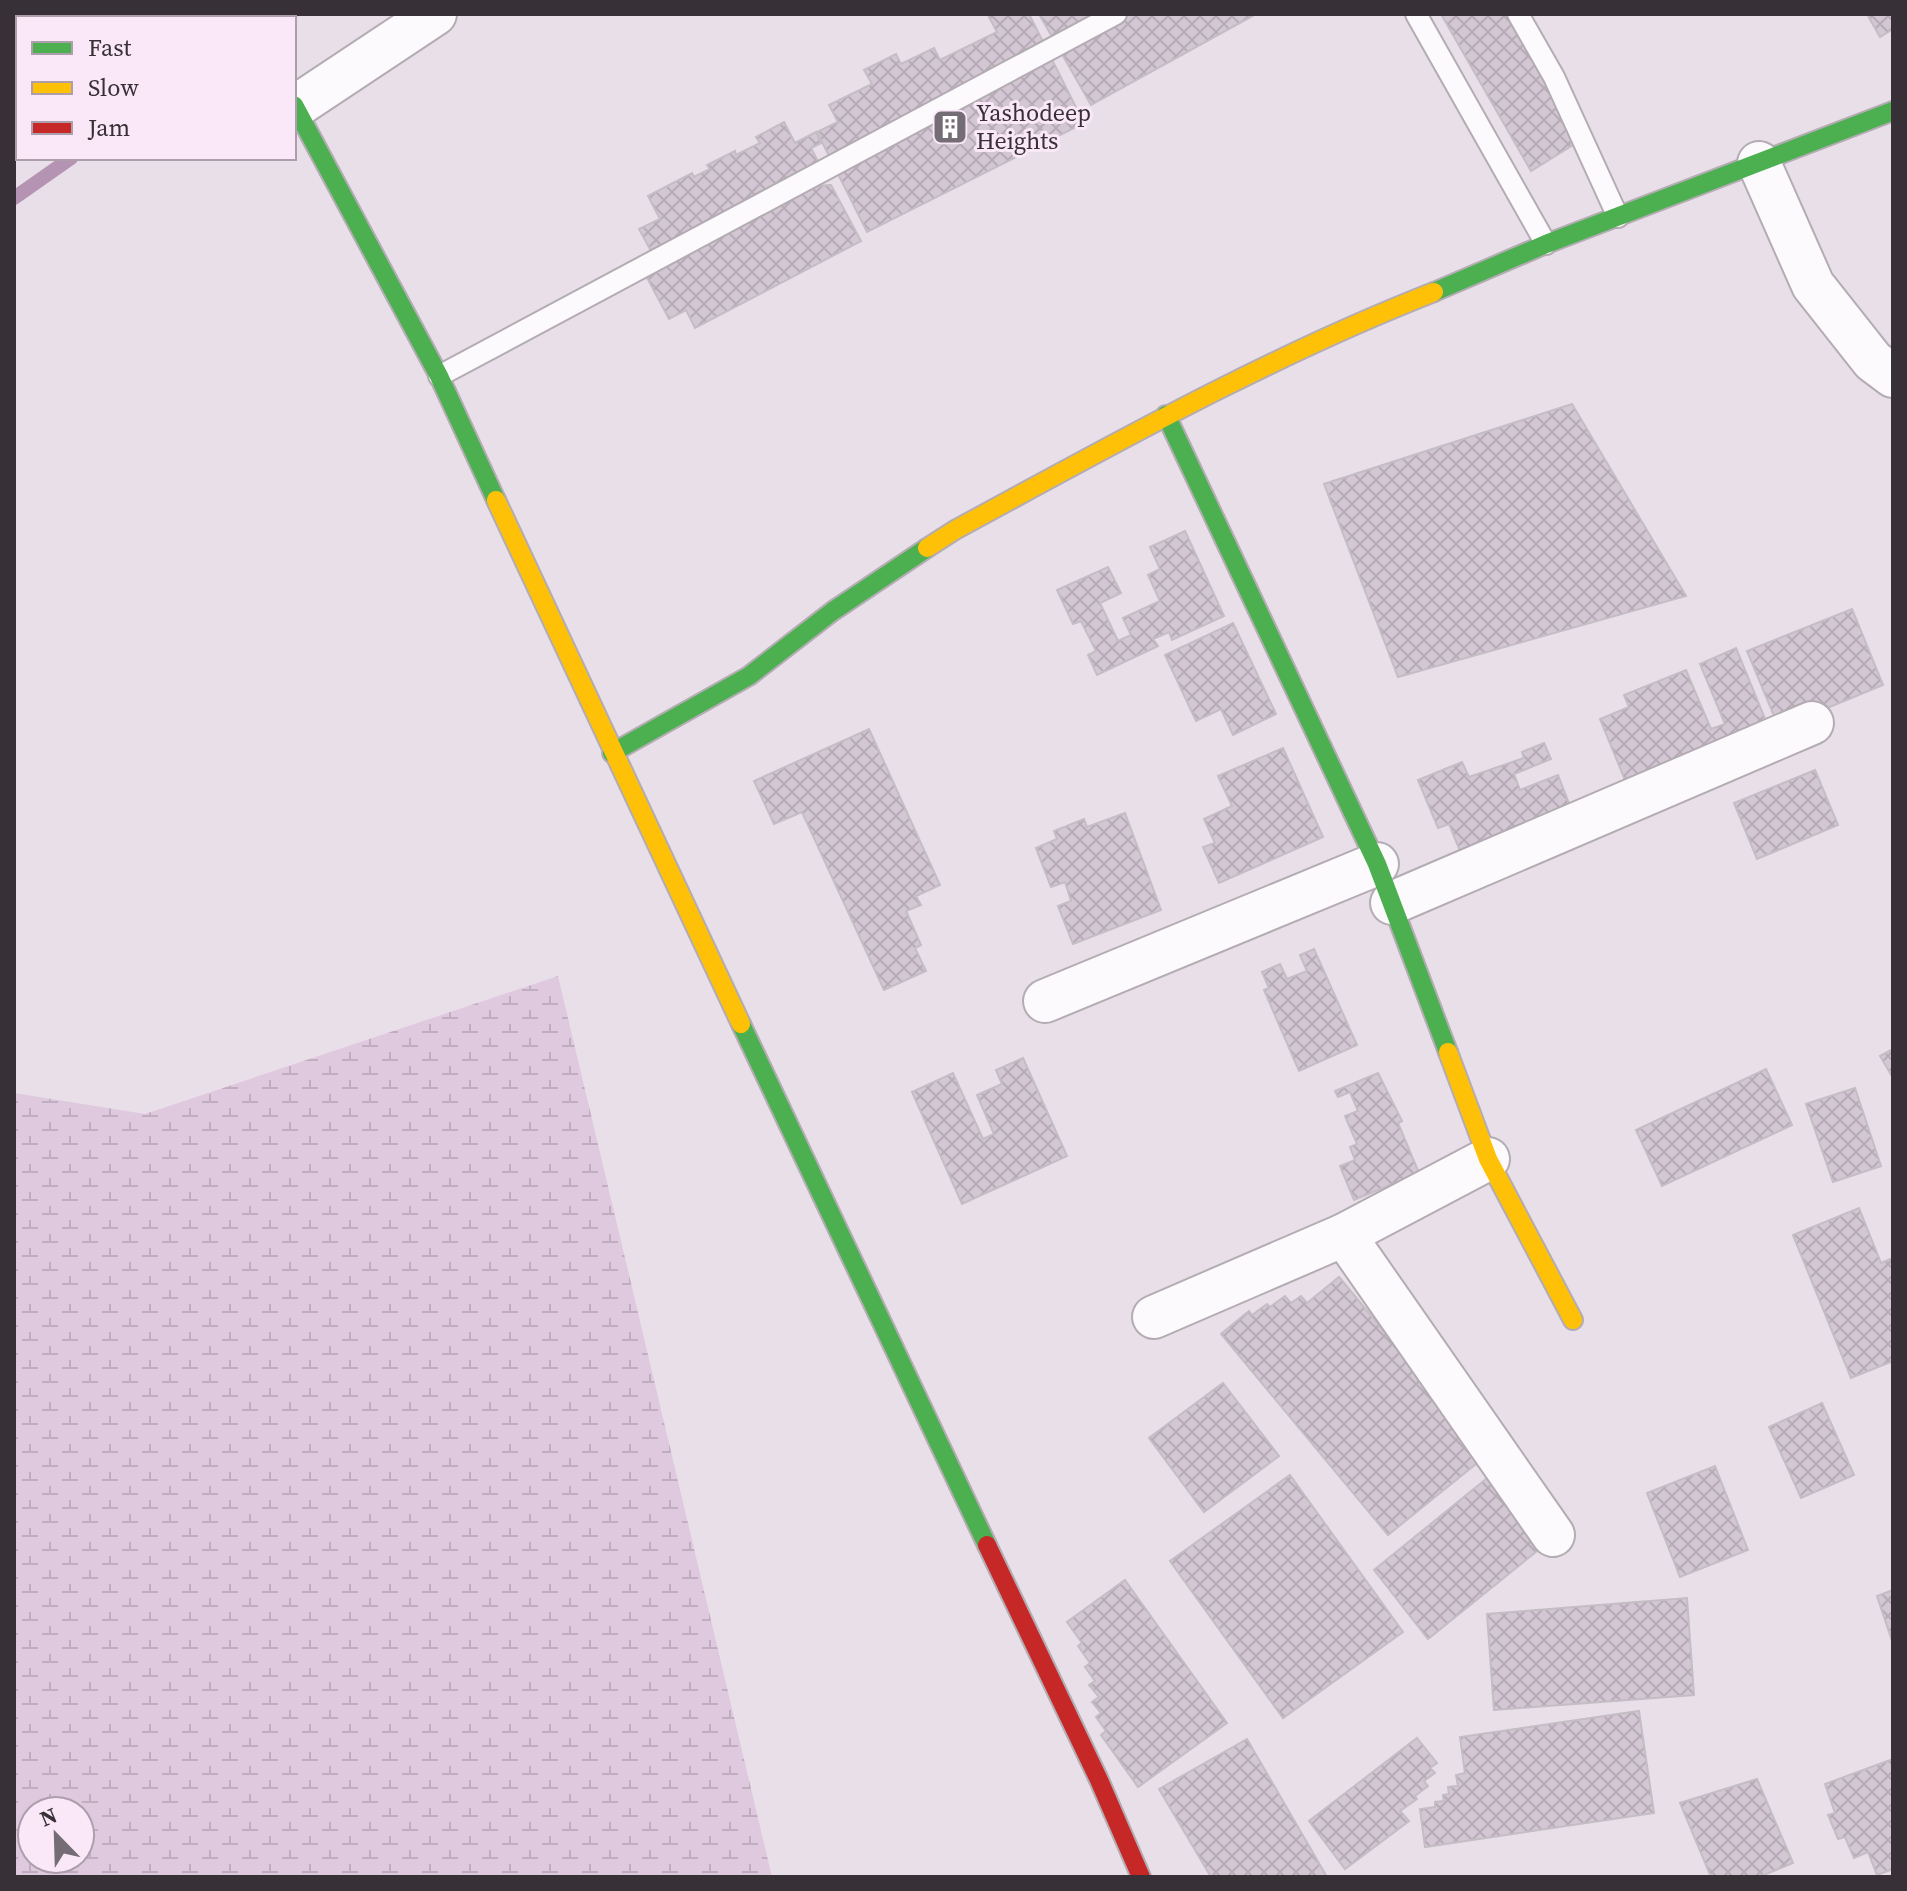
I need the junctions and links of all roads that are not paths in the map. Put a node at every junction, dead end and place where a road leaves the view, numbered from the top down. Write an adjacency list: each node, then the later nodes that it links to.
1 (435, 14): 5 (street)
2 (1116, 14): 11 (lane)
3 (1416, 14): 10 (lane)
4 (1518, 14): 9 (lane)
5 (296, 105)
6 (296, 108): 11 (street)
7 (1893, 111): 8 (street)
8 (1759, 163): 9 (street); 12 (street)
9 (1618, 217): 10 (street)
10 (1546, 244): 13 (street)
11 (439, 376): 15 (street)
12 (1893, 376)
13 (1166, 415): 15 (street); 16 (street)
14 (1812, 723): 17 (street)
15 (612, 753): 24 (street)
16 (1377, 864): 17 (street); 18 (street)
17 (1392, 903): 19 (street)
18 (1045, 1001)
19 (1488, 1159): 20 (street); 22 (street)
20 (1344, 1235): 21 (street); 23 (street)
21 (1154, 1317)
22 (1573, 1320)
23 (1553, 1535)
24 (1141, 1877)

